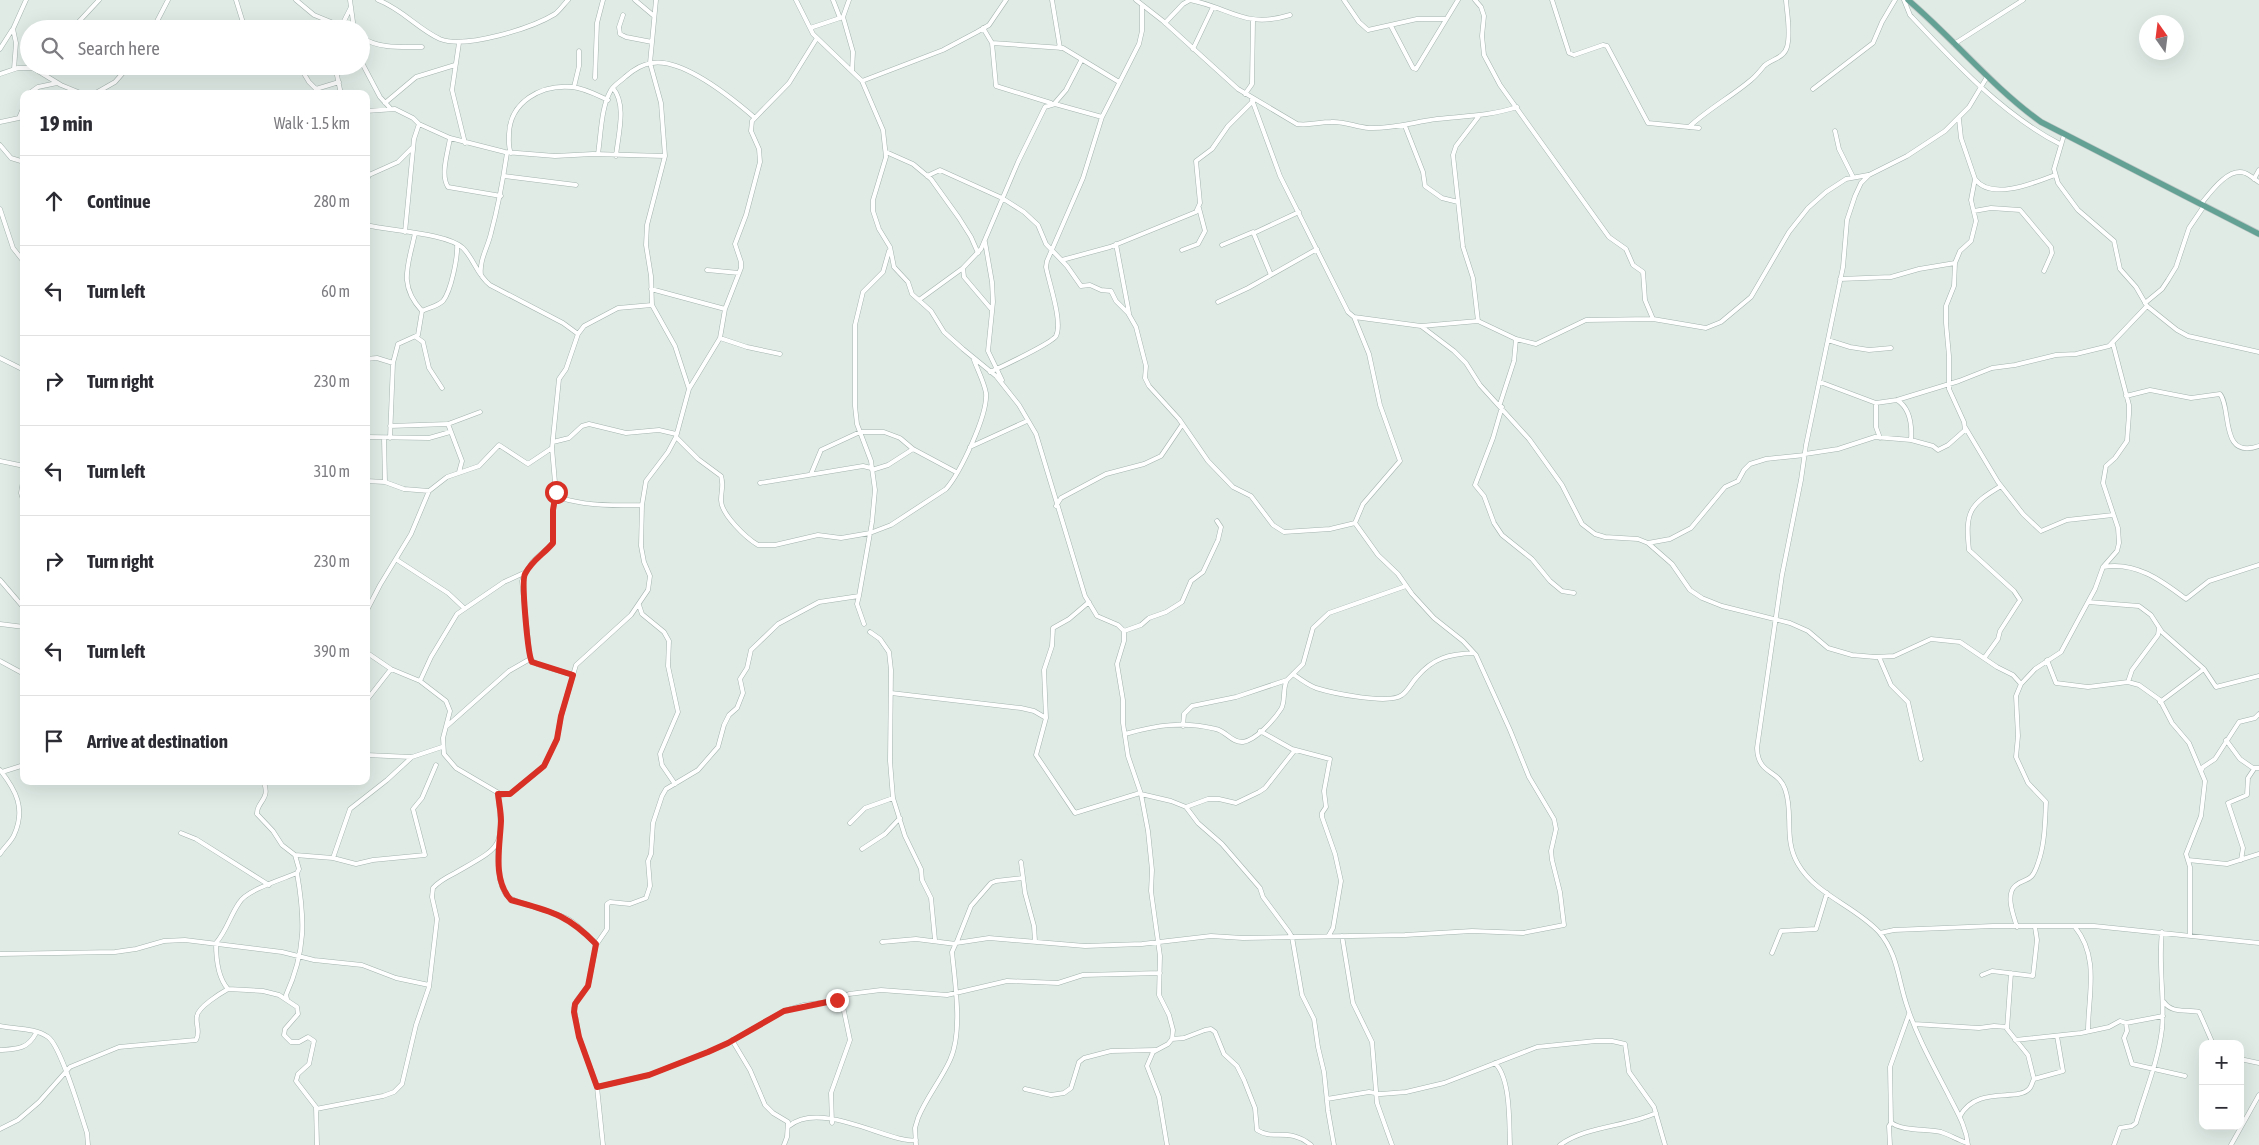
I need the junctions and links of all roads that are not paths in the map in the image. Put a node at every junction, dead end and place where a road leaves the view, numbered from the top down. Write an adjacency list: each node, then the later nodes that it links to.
1 (26, 0): 49 (street)
2 (99, 0): 38 (street)
3 (168, 0): 39 (street)
4 (236, 0): 40 (street)
5 (296, 0): 41 (street)
6 (350, 0): 31 (street)
7 (378, 0): 53 (street)
8 (568, 0): 53 (street)
9 (602, 0): 74 (street)
10 (635, 0): 34 (street)
11 (656, 0): 34 (street)
12 (796, 0): 47 (street)
13 (833, 0): 36 (street)
14 (849, 0): 36 (street)
15 (1006, 0): 48 (street)
16 (1052, 0): 57 (street)
17 (1136, 0): 29 (street)
18 (1190, 0): 30 (street); 45 (street)
19 (1208, 0): 30 (street)
20 (1344, 0): 46 (street)
21 (1458, 0): 37 (street)
22 (1475, 0): 92 (street)
23 (1552, 0): 103 (street)
24 (1786, 0): 103 (street)
25 (1895, 0): 82 (street)
26 (1904, 0): 79 (street)
27 (1908, 0): 55 (main road)
28 (2023, 0): 55 (street)
29 (1142, 5): 45 (street); 77 (street)
30 (1207, 5): 32 (street)
31 (351, 7): 42 (street); 43 (street)
32 (1212, 8): 44 (street); 59 (street)
33 (623, 15): 52 (street)
34 (654, 16): 52 (street)
35 (1290, 16): 44 (street)
36 (842, 17): 47 (street); 66 (street)
37 (1445, 19): 46 (street); 46 (street)
38 (80, 20)
39 (158, 20)
40 (242, 20)
41 (323, 20)
42 (344, 20)
43 (353, 20)
44 (1253, 20): 87 (street)
45 (1165, 23): 59 (street)
46 (1391, 26)
47 (810, 28): 50 (street)
48 (983, 28): 54 (street); 75 (street)
49 (13, 29): 58 (street); 65 (street)
50 (817, 38): 66 (street); 98 (street)
51 (370, 41): 56 (street)
52 (652, 42): 62 (street)
53 (459, 43): 63 (street)
54 (992, 43): 57 (street); 91 (street)
55 (1954, 44): 73 (main road)
56 (422, 47)
57 (1060, 48): 61 (street)
58 (0, 49)
59 (1193, 49): 87 (street)
60 (579, 51): 80 (street)
61 (1081, 61): 77 (street); 91 (street)
62 (650, 63): 81 (street); 98 (street); 116 (street)
63 (455, 65): 90 (street); 108 (street)
64 (20, 68): 65 (street)
65 (14, 69): 67 (street)
66 (852, 71): 75 (street)
67 (0, 74)
68 (48, 75): 78 (street)
69 (122, 75): 85 (street)
70 (304, 75): 76 (street)
71 (337, 75): 76 (street)
72 (369, 75): 90 (street)
73 (1987, 77): 79 (street); 106 (main road)
74 (595, 78)
75 (862, 81): 112 (street)
76 (338, 82): 86 (street)
77 (1119, 82): 96 (street)
78 (57, 83): 83 (street); 84 (street)
79 (1982, 86): 99 (street); 109 (street)
80 (574, 87): 88 (street); 113 (street)
81 (613, 88): 88 (street); 115 (street)
82 (1813, 89)
83 (34, 90)
84 (74, 90)
85 (100, 90)
86 (340, 90)
87 (1245, 94): 89 (street)
88 (608, 100): 114 (street)
89 (1252, 100): 102 (street); 133 (street); 136 (street)
90 (385, 103): 93 (street)
91 (1053, 104): 96 (street); 130 (street)
92 (1517, 107): 95 (street); 171 (street)
93 (390, 108): 94 (street); 101 (street)
94 (370, 110)
95 (1479, 116): 102 (street); 131 (street)
96 (1102, 117): 148 (street)
97 (20, 118): 100 (street)
98 (755, 118): 157 (street)
99 (1959, 118): 120 (street); 125 (street)
100 (0, 122)
101 (420, 124): 107 (street); 111 (street)
102 (1405, 126): 131 (street)
103 (1689, 127): 104 (street)
104 (1699, 128)
105 (1835, 131): 124 (street)
106 (2064, 135): 109 (street); 132 (main road)
107 (450, 138): 108 (street); 129 (street)
108 (465, 143): 113 (street)
109 (2060, 144): 121 (street)
110 (0, 145): 117 (street)
111 (412, 148): 119 (street); 138 (street)
112 (886, 152): 123 (street); 146 (street)
113 (509, 153): 114 (street); 122 (street)
114 (598, 154): 115 (street)
115 (616, 156): 116 (street)
116 (665, 156): 161 (street)
117 (20, 161)
118 (2259, 170): 126 (street)
119 (370, 175)
120 (1869, 175): 124 (street); 160 (street)
121 (2055, 175): 125 (street); 164 (street)
122 (504, 176): 128 (street); 129 (street)
123 (927, 176): 130 (street); 150 (street)
124 (1853, 177): 171 (street)
125 (1976, 179): 135 (street)
126 (2254, 179): 127 (street); 132 (street)
127 (2259, 182)
128 (576, 185)
129 (500, 196): 159 (street)
130 (1002, 198): 142 (street); 148 (street)
131 (1458, 202): 172 (street)
132 (2202, 205): 141 (main road); 164 (street)
133 (1199, 208): 144 (street); 149 (street)
134 (0, 209): 151 (street)
135 (1974, 211): 153 (street); 156 (street)
136 (1299, 212): 140 (street); 147 (street)
137 (370, 227): 138 (street)
138 (405, 232): 139 (street)
139 (415, 233): 143 (street); 168 (street)
140 (1254, 233): 145 (street); 158 (street)
141 (2259, 234)
142 (985, 242): 150 (street); 167 (street)
143 (457, 244): 159 (street); 168 (street)
144 (1116, 244): 152 (street); 169 (street)
145 (1222, 245)
146 (890, 246): 162 (street); 206 (street)
147 (1317, 249): 158 (street); 170 (street)
148 (1052, 250): 152 (street); 188 (street)
149 (1182, 250)
150 (978, 253): 154 (street)
151 (20, 257)
152 (1062, 260): 169 (street)
153 (1954, 263): 160 (street); 192 (street)
154 (963, 268): 162 (street); 167 (street)
155 (707, 270): 157 (street)
156 (2044, 271)
157 (739, 273): 166 (street)
158 (1271, 275): 163 (street)
159 (481, 277): 174 (street)
160 (1840, 279): 178 (street)
161 (651, 289): 165 (street); 166 (street)
162 (919, 300): 184 (street)
163 (1218, 302)
164 (2146, 304): 179 (street); 181 (street)
165 (652, 305): 174 (street); 194 (street)
166 (725, 309): 176 (street)
167 (992, 310): 188 (street)
168 (422, 311): 175 (street)
169 (1129, 314): 202 (street)
170 (1354, 317): 173 (street); 235 (street)
171 (1654, 319): 177 (street)
172 (1478, 321): 173 (street); 177 (street)
173 (1421, 326): 198 (street)
174 (578, 334): 213 (street)
175 (416, 336): 186 (street); 193 (street)
176 (720, 338): 182 (street); 194 (street)
177 (1516, 339): 198 (street)
178 (1828, 340): 180 (street); 190 (street)
179 (2113, 344): 192 (street); 195 (street)
180 (1891, 348)
181 (2259, 352)
182 (780, 354)
183 (0, 358): 187 (street)
184 (973, 358): 189 (street); 215 (street)
185 (370, 359): 186 (street)
186 (393, 363): 203 (street)
187 (20, 368)
188 (996, 369): 189 (street); 191 (street)
189 (990, 372): 191 (street)
190 (1820, 382): 197 (street); 218 (street)
191 (1005, 384): 200 (street)
192 (1949, 384): 196 (street); 204 (street)
193 (442, 388)
194 (689, 389): 207 (street)
195 (2126, 396): 214 (street); 233 (street)
196 (1897, 400): 197 (street); 212 (street)
197 (1876, 403): 211 (street)
198 (1501, 406): 237 (street); 244 (street)
199 (480, 412): 201 (street)
200 (1028, 421): 215 (street); 232 (street)
201 (448, 424): 203 (street); 205 (street)
202 (1182, 425): 232 (street); 235 (street)
203 (390, 426): 210 (street)
204 (1965, 426): 212 (street); 228 (street)
205 (450, 432): 210 (street); 222 (street)
206 (860, 432): 217 (street); 221 (street); 224 (street)
207 (676, 435): 213 (street); 231 (street); 236 (street)
208 (370, 437): 209 (street)
209 (384, 438): 210 (street); 226 (street)
210 (390, 438)
211 (1880, 438): 212 (street); 218 (street)
212 (1911, 440)
213 (553, 442): 216 (street)
214 (2259, 446)
215 (970, 447): 223 (street)
216 (552, 448): 222 (street); 230 (street)
217 (913, 449): 221 (street); 223 (street)
218 (1805, 455): 237 (street); 252 (street)
219 (0, 462): 220 (street)
220 (20, 465)
221 (871, 469): 224 (street); 236 (street)
222 (459, 472): 229 (street)
223 (956, 472): 236 (street)
224 (811, 474): 227 (street)
225 (370, 481): 226 (street)
226 (385, 482): 229 (street)
227 (760, 483)
228 (2001, 486): 233 (street); 262 (street)
229 (429, 491): 238 (street)
230 (556, 496): 231 (street); 241 (street)
231 (642, 505): 250 (street)
232 (1056, 506): 246 (street)
233 (2113, 515): 240 (street)
234 (1217, 521): 257 (street)
235 (1355, 522): 243 (street)
236 (870, 533): 245 (street)
237 (1648, 543): 252 (street)
238 (397, 560): 249 (street); 251 (street)
239 (2259, 565): 240 (street)
240 (2103, 567): 247 (street)
241 (526, 572): 251 (street); 263 (street)
242 (0, 580): 248 (street)
243 (1406, 586): 259 (street); 269 (street)
244 (1574, 593)
245 (858, 596): 254 (street); 296 (street)
246 (1089, 602): 257 (street); 280 (street)
247 (2088, 602): 256 (street); 264 (street)
248 (20, 603)
249 (370, 604)
250 (639, 606): 270 (street); 296 (street)
251 (464, 608): 273 (street)
252 (1776, 619): 261 (street); 317 (street)
253 (0, 624): 255 (street)
254 (864, 624)
255 (20, 626)
256 (2159, 628): 267 (street); 274 (street)
257 (1124, 630): 284 (street)
258 (870, 632): 276 (street)
259 (1474, 653): 269 (street); 325 (street)
260 (370, 655): 266 (street)
261 (1879, 657): 262 (street); 290 (street)
262 (1985, 657): 275 (street)
263 (530, 659): 270 (street); 281 (street)
264 (2047, 660): 274 (street); 275 (street)
265 (0, 661): 268 (street)
266 (391, 669): 273 (street); 277 (street)
267 (2204, 669): 271 (street); 278 (street)
268 (20, 672)
269 (1293, 674): 272 (street)
270 (573, 675): 299 (street)
271 (2259, 676)
272 (1286, 680): 282 (street); 283 (street)
273 (420, 681): 281 (street)
274 (2128, 682): 278 (street)
275 (2021, 684): 318 (street)
276 (891, 693): 280 (street); 300 (street)
277 (370, 696)
278 (2160, 702): 295 (street)
279 (2259, 714): 285 (street)
280 (1046, 718): 298 (street)
281 (447, 726): 286 (street)
282 (1183, 726): 283 (street); 284 (street)
283 (1260, 731): 287 (street)
284 (1125, 734): 298 (street)
285 (2226, 740): 293 (street); 295 (street)
286 (442, 747): 289 (street); 299 (street)
287 (1294, 750): 301 (street); 324 (street)
288 (370, 755): 289 (street)
289 (412, 757): 310 (street)
290 (1920, 759)
291 (436, 765): 310 (street)
292 (20, 766): 294 (street)
293 (2257, 768): 312 (street)
294 (1, 771): 307 (street)
295 (2201, 771): 311 (street)
296 (675, 784): 333 (street)
297 (265, 785): 309 (street)
298 (1141, 793): 301 (street); 329 (street)
299 (498, 794): 305 (street)
300 (893, 798): 302 (street); 303 (street)
301 (1186, 807): 326 (street)
302 (900, 818): 306 (street); 327 (street)
303 (850, 823)
304 (181, 833): 316 (street)
305 (498, 843): 333 (street); 341 (street)
306 (862, 849)
307 (0, 854)
308 (2259, 854): 312 (street)
309 (295, 855): 310 (street); 314 (street)
310 (333, 858)
311 (2188, 860): 312 (street); 323 (street)
312 (2241, 860)
313 (1021, 862): 315 (street)
314 (297, 873): 316 (street); 337 (street)
315 (1023, 878): 328 (street); 334 (street)
316 (269, 885): 332 (street)
317 (1827, 893): 322 (street); 335 (street)
318 (2017, 927): 319 (street); 322 (street)
319 (2035, 927): 320 (street); 339 (street)
320 (2074, 927): 321 (street); 353 (street)
321 (2162, 932): 323 (street); 346 (street)
322 (1880, 933): 347 (street)
323 (2190, 935): 331 (street)
324 (1328, 936): 325 (street); 326 (street)
325 (1342, 936): 371 (street)
326 (1292, 937): 329 (street); 373 (street)
327 (935, 940): 330 (street); 334 (street)
328 (1035, 941): 329 (street); 334 (street)
329 (1158, 941): 338 (street)
330 (882, 942)
331 (2259, 942)
332 (216, 943): 336 (street); 337 (street); 342 (street)
333 (596, 944): 369 (street)
334 (956, 944): 343 (street)
335 (1772, 953)
336 (0, 954)
337 (301, 957): 341 (street); 345 (street)
338 (1160, 973): 343 (street); 356 (street)
339 (2011, 974): 340 (street); 352 (street)
340 (1982, 975)
341 (428, 985): 374 (street)
342 (228, 990): 345 (street); 366 (street)
343 (956, 993): 344 (street); 381 (street)
344 (841, 997): 357 (street); 377 (street)
345 (287, 999): 374 (street)
346 (2164, 1002): 348 (street); 359 (street)
347 (1909, 1014): 350 (street); 378 (street)
348 (2163, 1016): 349 (street); 365 (street)
349 (2126, 1023): 353 (street); 365 (street)
350 (1914, 1024): 352 (street); 376 (street)
351 (0, 1026): 354 (street)
352 (2007, 1027): 358 (street)
353 (2088, 1031): 355 (street)
354 (36, 1033): 360 (street); 366 (street)
355 (2058, 1036): 358 (street); 368 (street)
356 (1172, 1039): 361 (street); 388 (street)
357 (732, 1040): 369 (street); 379 (street)
358 (2016, 1040): 368 (street)
359 (2211, 1040)
360 (0, 1050)
361 (1156, 1050): 370 (street); 387 (street)
362 (2244, 1060): 364 (street)
363 (1495, 1063): 371 (street); 375 (street); 391 (street)
364 (2259, 1063)
365 (2154, 1068): 367 (street); 395 (street)
366 (65, 1070): 380 (street); 383 (street)
367 (2185, 1076)
368 (2034, 1078): 376 (street)
369 (597, 1087): 385 (street)
370 (1025, 1089)
371 (1374, 1093): 373 (street); 390 (street)
372 (2259, 1095): 396 (street)
373 (1327, 1099): 389 (street)
374 (316, 1109): 384 (street)
375 (1656, 1113): 392 (street); 393 (street)
376 (1960, 1116): 382 (street)
377 (832, 1123): 379 (street); 381 (street)
378 (1891, 1123): 382 (street); 394 (street)
379 (788, 1126): 386 (street)
380 (0, 1130)
381 (916, 1142)
382 (1968, 1144)
383 (88, 1145)
384 (316, 1145)
385 (602, 1145)
386 (784, 1145)
387 (1167, 1145)
388 (1311, 1145)
389 (1334, 1145)
390 (1392, 1145)
391 (1510, 1145)
392 (1560, 1145)
393 (1665, 1145)
394 (1890, 1145)
395 (2114, 1145)
396 (2231, 1145)

